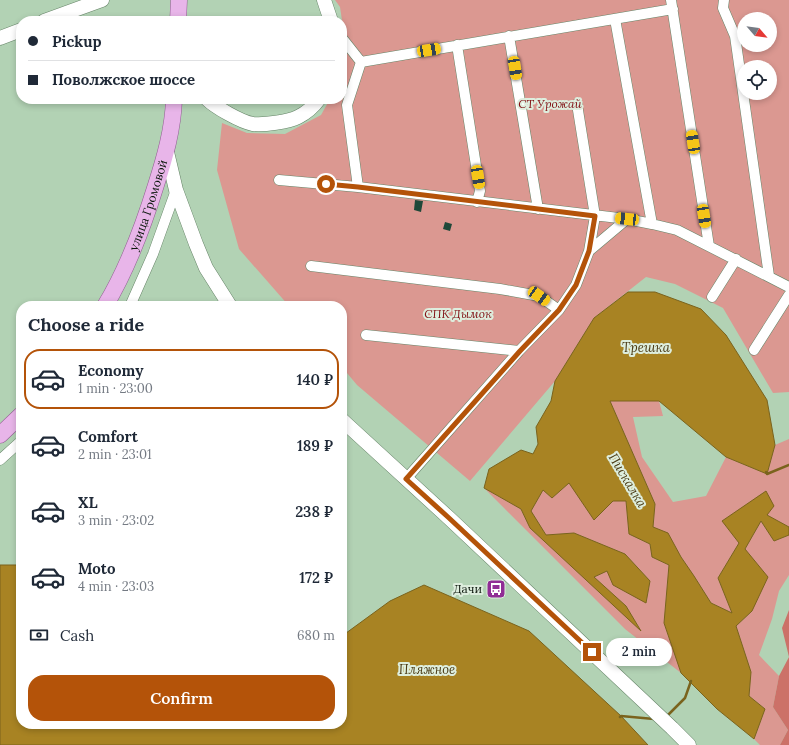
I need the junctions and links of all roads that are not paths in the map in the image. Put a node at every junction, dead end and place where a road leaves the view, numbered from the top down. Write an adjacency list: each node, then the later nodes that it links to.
1 (102, 0): 6 (main road)
2 (179, 0): 7 (main road)
3 (324, 0): 8 (main road)
4 (724, 0): 33 (street)
5 (672, 4): 9 (street); 29 (street)
6 (58, 16)
7 (178, 16)
8 (330, 16)
9 (615, 18): 11 (street); 28 (street)
10 (16, 32): 12 (main road)
11 (509, 36): 14 (street); 25 (street)
12 (0, 38)
13 (347, 44): 15 (street)
14 (457, 46): 15 (street); 24 (street)
15 (361, 62): 22 (street)
16 (173, 104): 20 (main road, улица Громовой)
17 (214, 104): 18 (main road)
18 (315, 104)
19 (577, 104): 26 (street)
20 (167, 152): 23 (main road); 37 (main road, улица Громовой)
21 (278, 180): 22 (street)
22 (358, 187): 24 (street)
23 (176, 190): 38 (street); 39 (main road)
24 (477, 202): 25 (street)
25 (538, 209): 26 (street)
26 (595, 216): 27 (street); 30 (street)
27 (627, 219): 28 (street); 30 (street)
28 (652, 224): 29 (street)
29 (708, 246): 31 (street)
30 (589, 251): 40 (street)
31 (736, 259): 33 (street); 36 (street)
32 (311, 266): 40 (street)
33 (769, 276): 34 (street)
34 (789, 287)
35 (789, 295): 42 (street)
36 (712, 297)
37 (108, 301)
38 (132, 301)
39 (227, 301)
40 (559, 310): 43 (street)
41 (366, 335): 43 (street)
42 (754, 350)
43 (520, 351): 49 (street)
44 (16, 420): 46 (main road)
45 (347, 425): 49 (main road)
46 (0, 435)
47 (16, 446): 48 (street)
48 (0, 460)
49 (406, 479): 50 (main road)
50 (689, 745)

